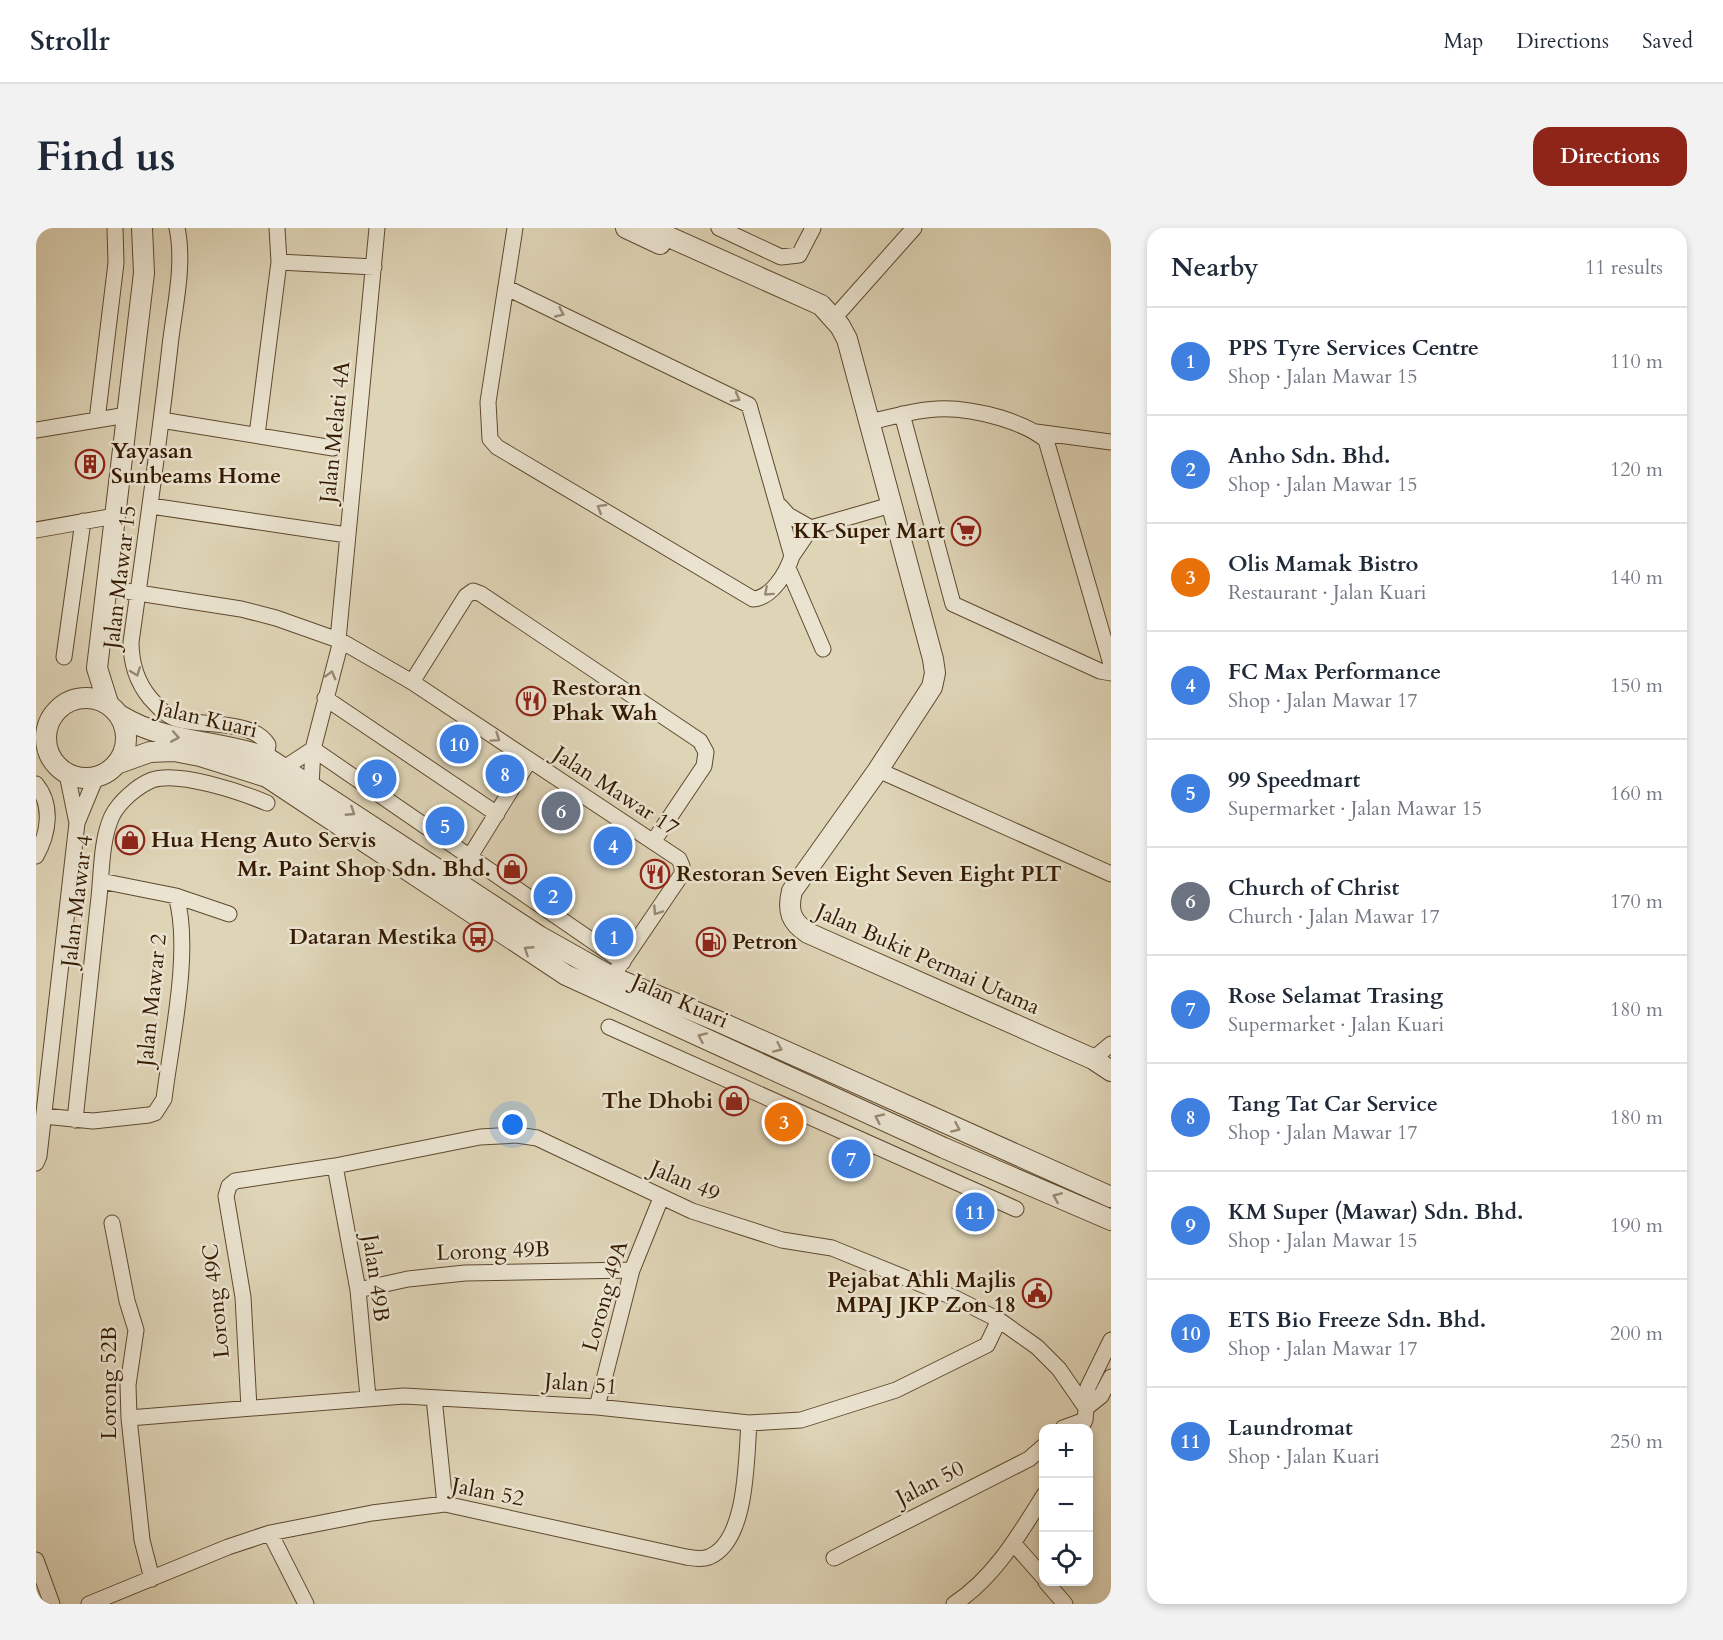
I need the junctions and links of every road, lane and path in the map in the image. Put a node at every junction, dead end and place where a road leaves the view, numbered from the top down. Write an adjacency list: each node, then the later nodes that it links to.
1 (115, 228): 18 (street)
2 (142, 228): 17 (street)
3 (177, 228): 19 (street, Jalan Mawar 15)
4 (277, 228): 12 (street)
5 (377, 228): 13 (street, Jalan Melati 4A)
6 (515, 228): 14 (street)
7 (626, 228): 15 (street)
8 (650, 228): 15 (street, Jalan Bukit Permai Utama)
9 (719, 228): 10 (street)
10 (813, 228)
11 (906, 230): 15 (street)
12 (279, 262): 13 (street); 23 (street)
13 (374, 267): 33 (street, Jalan Melati 4A)
14 (507, 288): 26 (street, one-way to 26); 34 (street, one-way to 14)
15 (834, 318): 20 (street, Jalan Bukit Permai Utama)
16 (902, 414): 20 (street); 22 (street); 42 (street)
17 (127, 415): 18 (street); 29 (street)
18 (97, 420): 21 (street)
19 (161, 420): 23 (street); 28 (street, Jalan Mawar 15)
20 (870, 422): 27 (street, Jalan Bukit Permai Utama)
21 (36, 430)
22 (1036, 432): 24 (street); 40 (street)
23 (257, 435): 25 (street)
24 (1111, 442)
25 (333, 448)
26 (779, 505): 31 (street); 34 (street)
27 (891, 505): 31 (street); 53 (street, Jalan Bukit Permai Utama)
28 (151, 506): 33 (street); 36 (street, Jalan Mawar 15)
29 (115, 516): 30 (street); 35 (street)
30 (84, 521): 32 (street); 39 (street)
31 (812, 528): 34 (street)
32 (36, 530)
33 (347, 535): 37 (street, Jalan Melati 4A)
34 (790, 562): 38 (street)
35 (106, 588): 36 (street); 41 (street)
36 (137, 594): 37 (street); 50 (street, Jalan Mawar 15, one-way to 50)
37 (339, 641): 43 (street, Jalan Mawar 17); 44 (street, one-way to 37)
38 (823, 649)
39 (64, 657)
40 (1111, 664)
41 (97, 668): 45 (street); 46 (street)
42 (1111, 673)
43 (412, 682): 51 (street, Jalan Mawar 17, one-way to 51); 61 (street)
44 (325, 698): 49 (street); 59 (street)
45 (69, 701): 46 (street); 47 (street)
46 (114, 710): 50 (street, Jalan Kuari, one-way to 50); 52 (street)
47 (44, 718): 48 (street)
48 (42, 744): 55 (street)
49 (313, 749): 54 (street); 58 (street); 63 (street)
50 (266, 757): 54 (street, Jalan Kuari)
51 (529, 760): 59 (street); 61 (street, Jalan Mawar 17)
52 (119, 763): 54 (street, Jalan Kuari); 56 (street)
53 (878, 770): 64 (street); 71 (street, Jalan Bukit Permai Utama)
54 (276, 773): 58 (street, Jalan Kuari); 65 (street, Jalan Mawar 4); 81 (street, Jalan Kuari, one-way to 54)
55 (67, 774): 56 (street); 60 (street)
56 (96, 777): 60 (street)
57 (36, 784): 62 (street)
58 (311, 786): 68 (street, Jalan Kuari, one-way to 68)
59 (497, 814): 63 (street)
60 (77, 823): 73 (street)
61 (653, 842): 68 (street, Jalan Mawar 17, one-way to 68)
62 (36, 855)
63 (469, 858): 68 (street)
64 (1111, 874)
65 (101, 881): 66 (street); 74 (street, Jalan Mawar 4)
66 (176, 896): 67 (street); 74 (street, Jalan Mawar 2)
67 (229, 914)
68 (618, 969): 78 (street, Jalan Kuari, one-way to 78)
69 (609, 1027): 80 (street)
70 (1111, 1044): 71 (street)
71 (1093, 1059): 72 (street, Jalan Bukit Permai Utama)
72 (1111, 1071)
73 (44, 1116): 74 (street); 75 (street)
74 (75, 1120)
75 (36, 1163)
76 (335, 1166): 77 (street, Jalan 49); 79 (street, Jalan 49); 84 (street, Jalan 49B)
77 (227, 1189): 91 (street, Lorong 49C)
78 (1111, 1197)
79 (661, 1198): 83 (street, Lorong 49A); 85 (street, Jalan 49)
80 (1016, 1209)
81 (1111, 1220)
82 (112, 1223): 92 (street, Lorong 52B)
83 (632, 1270): 84 (street, Lorong 49B); 90 (street, Lorong 49A)
84 (358, 1290): 88 (street, Jalan 49B)
85 (999, 1320): 93 (street, Jalan 49); 94 (street, Jalan 51)
86 (1111, 1340): 93 (street)
87 (1111, 1377): 93 (street)
88 (368, 1397): 89 (street, Jalan 51); 91 (street, Jalan 51)
89 (434, 1398): 90 (street, Jalan 51); 96 (street)
90 (597, 1407): 94 (street, Jalan 51)
91 (249, 1408): 92 (street, Jalan 51)
92 (129, 1418): 103 (street, Lorong 52B)
93 (1084, 1419)
94 (749, 1423): 96 (street, Jalan 52)
95 (1039, 1450): 100 (street, Jalan 50)
96 (445, 1504): 98 (street, Jalan 52)
97 (1039, 1504): 99 (street)
98 (270, 1533): 103 (street, Jalan 52); 108 (street)
99 (1014, 1544): 102 (street); 105 (street)
100 (834, 1558)
101 (36, 1560): 106 (street)
102 (1039, 1573)
103 (152, 1579): 107 (street, Jalan 52)
104 (1050, 1586): 109 (street)
105 (964, 1602)
106 (52, 1604)
107 (89, 1604)
108 (306, 1604)
109 (1065, 1604)

